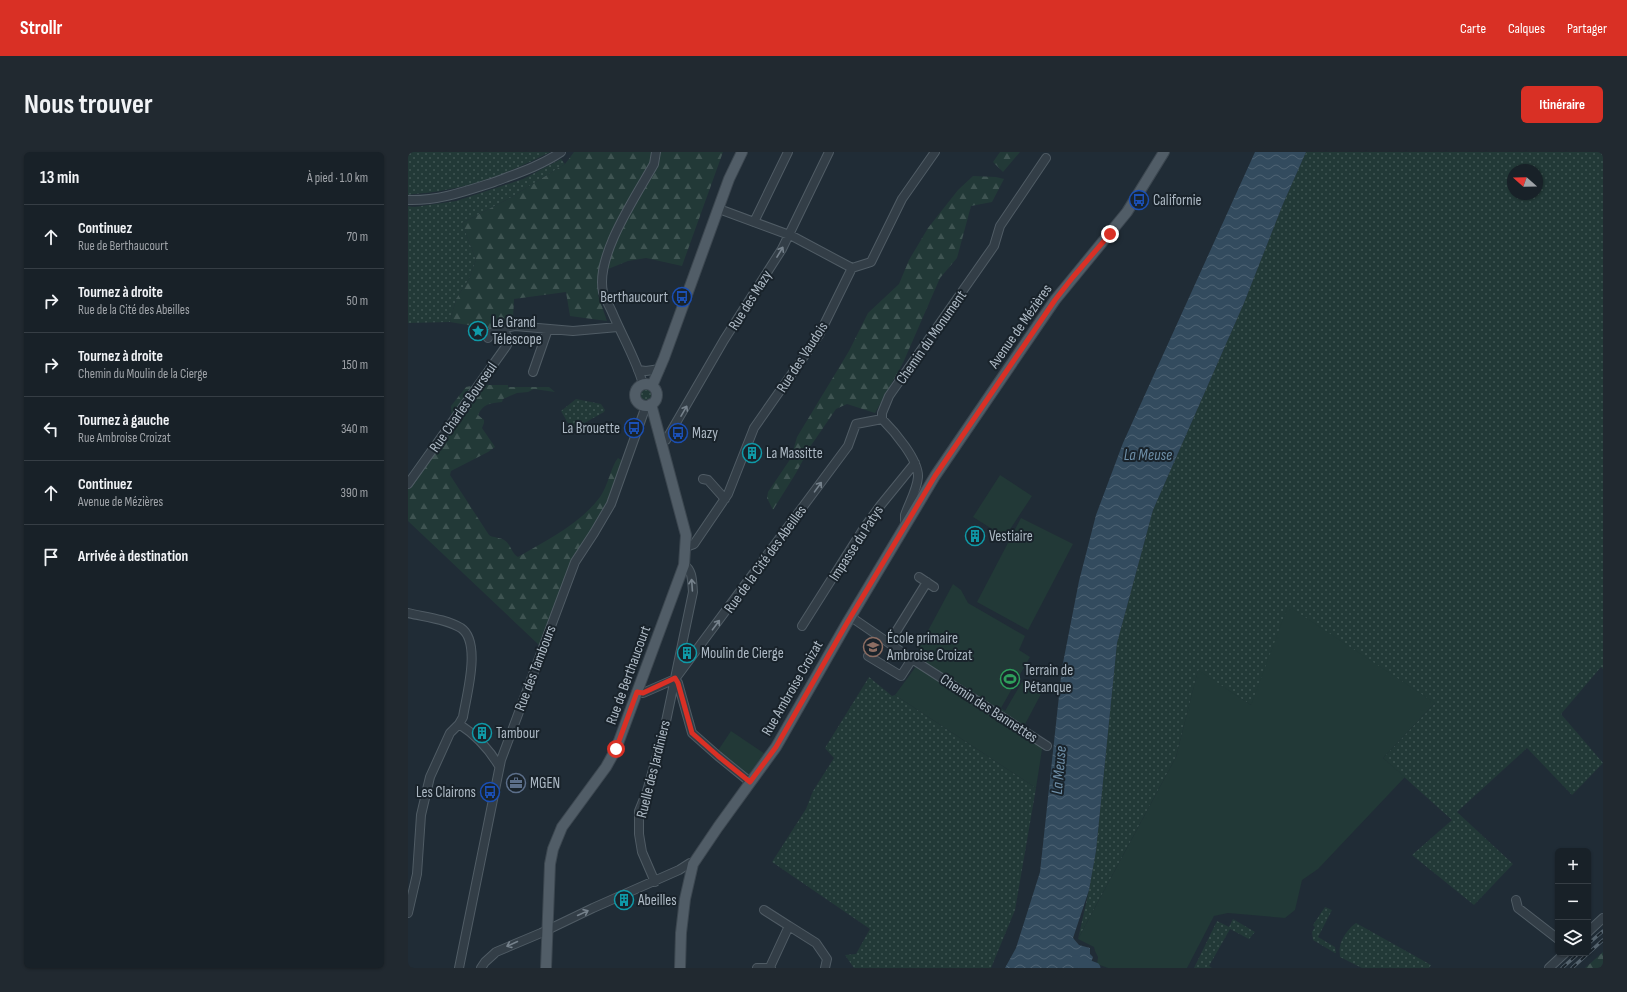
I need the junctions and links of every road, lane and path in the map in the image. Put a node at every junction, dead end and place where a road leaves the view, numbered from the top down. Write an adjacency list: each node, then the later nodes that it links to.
1 (562, 152): 9 (street)
2 (656, 152): 14 (street)
3 (742, 152): 10 (main road)
4 (788, 152): 11 (street)
5 (829, 152): 12 (street, Rue des Mazy)
6 (935, 152): 13 (street)
7 (1164, 152): 29 (main road, Avenue de Mézières)
8 (1046, 158): 23 (street, Chemin du Monument)
9 (408, 200)
10 (719, 209): 11 (street); 18 (main road)
11 (754, 222): 12 (street)
12 (789, 235): 13 (street); 24 (street, Rue des Mazy, one-way to 12)
13 (852, 268): 28 (street, Rue des Vaudois)
14 (618, 327): 16 (street, Rue Charles Bourseul); 19 (street)
15 (503, 328): 16 (street, Rue Charles Bourseul); 17 (street, Rue Charles Bourseul); 27 (street, Rue Charles Bourseul)
16 (548, 329): 20 (street)
17 (488, 338)
18 (660, 369): 19 (street); 21 (main road)
19 (638, 370): 21 (street)
20 (533, 372)
21 (647, 385): 22 (main road); 22 (main road)
22 (648, 405): 24 (main road, Rue de Berthaucourt); 46 (street, Rue des Tambours)
23 (882, 419): 25 (street); 41 (street, Rue de la Cité des Abeilles, one-way to 23)
24 (662, 442): 30 (main road, Rue de Berthaucourt)
25 (915, 463): 29 (street); 37 (street, Impasse du Patys)
26 (703, 479): 28 (street)
27 (408, 484)
28 (725, 499): 30 (street, Rue des Vaudois)
29 (908, 521): 36 (main road, Rue Ambroise Croizat)
30 (686, 547): 31 (main road, Rue de Berthaucourt)
31 (684, 565): 41 (street, Ruelle des Jardiniers, one-way to 31); 42 (main road, Rue de Berthaucourt)
32 (919, 577): 33 (street)
33 (927, 582): 34 (street); 38 (street)
34 (934, 587)
35 (408, 612): 43 (street)
36 (851, 617): 38 (street, Chemin des Bannettes); 48 (main road, Rue Ambroise Croizat)
37 (802, 626)
38 (889, 643): 40 (street, Chemin des Bannettes)
39 (868, 656): 40 (street)
40 (912, 659): 44 (street, Chemin des Bannettes)
41 (675, 678): 42 (street, Rue de la Cité des Abeilles); 48 (street); 50 (street, Ruelle des Jardiniers)
42 (637, 692): 56 (main road, Rue de Berthaucourt)
43 (459, 724): 45 (street); 53 (street)
44 (1047, 746)
45 (489, 750): 46 (street); 47 (street)
46 (504, 751): 47 (street, Rue des Tambours)
47 (499, 766): 60 (street, Rue des Tambours)
48 (750, 782): 49 (main road, Rue Ambroise Croizat)
49 (694, 864): 50 (street); 63 (main road, Rue Ambroise Croizat)
50 (655, 882): 56 (street, one-way to 50)
51 (1516, 900): 58 (street)
52 (764, 910): 55 (street)
53 (408, 913)
54 (1603, 918): 57 (street)
55 (789, 926): 65 (street); 66 (street)
56 (548, 929): 61 (street, one-way to 61); 62 (main road, Rue de Berthaucourt)
57 (1591, 929)
58 (1555, 938)
59 (1562, 956): 67 (street)
60 (459, 968)
61 (482, 968)
62 (546, 968)
63 (680, 968)
64 (757, 968): 65 (street)
65 (771, 968)
66 (825, 968)
67 (1549, 968)

